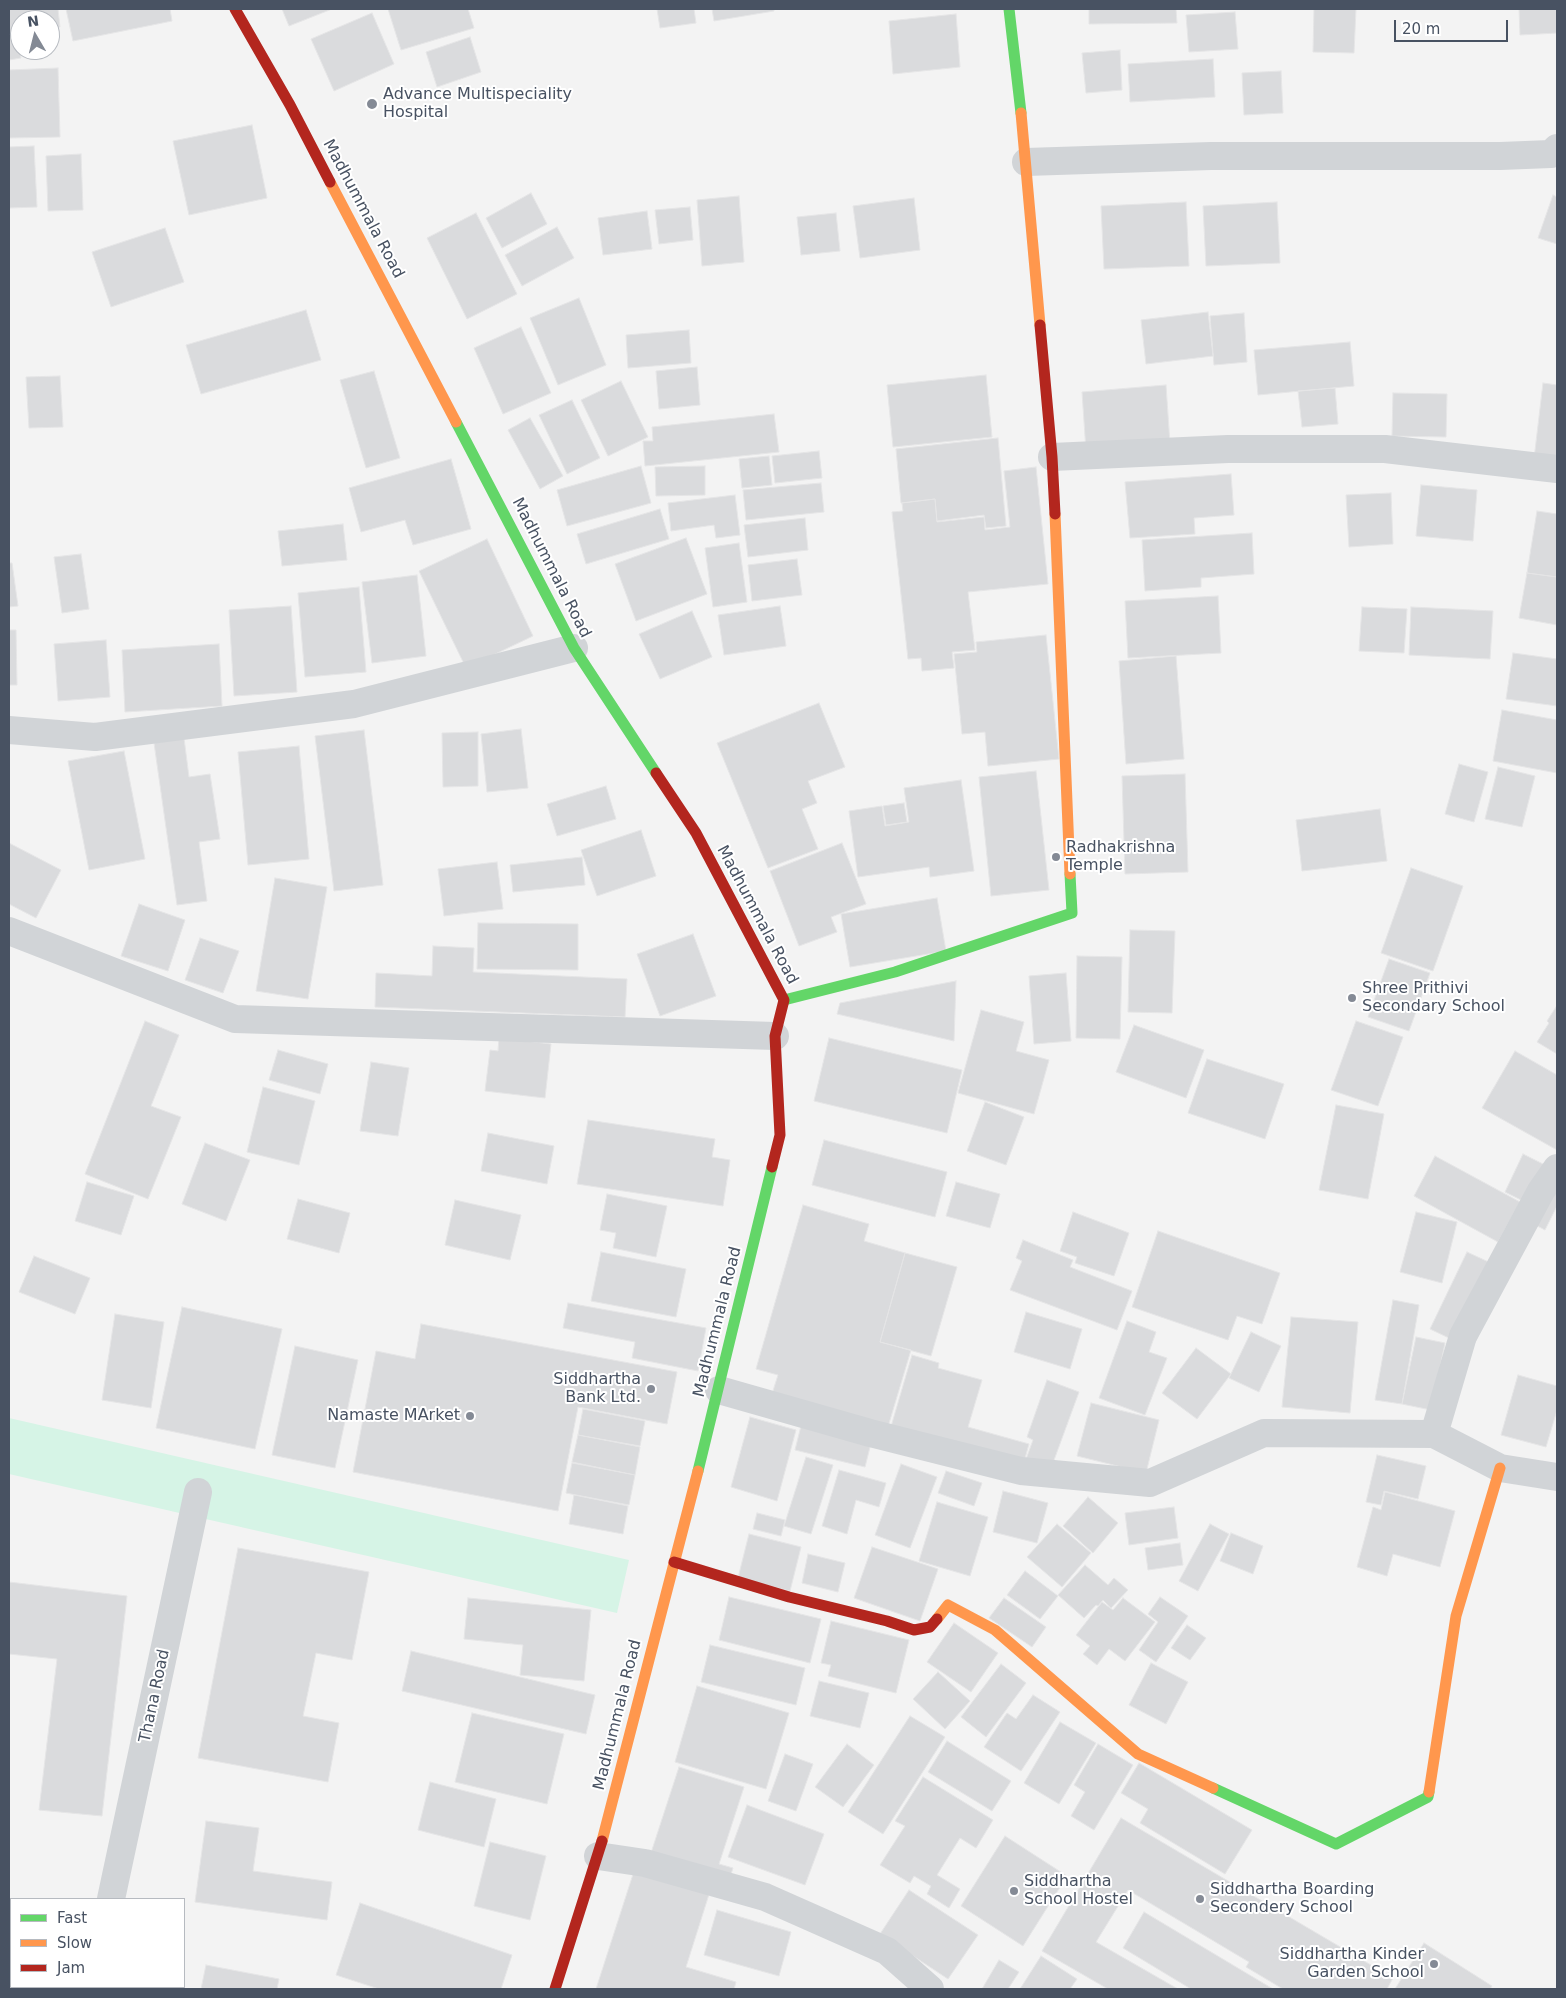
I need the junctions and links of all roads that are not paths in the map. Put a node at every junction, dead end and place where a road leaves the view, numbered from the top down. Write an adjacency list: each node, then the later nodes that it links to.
1 (235, 9): 7 (street, Madhummala Road)
2 (1009, 9): 4 (street)
3 (1557, 148): 4 (street)
4 (1026, 162): 5 (street)
5 (1052, 457): 6 (street); 10 (street)
6 (1557, 469)
7 (574, 648): 8 (street); 10 (street, Madhummala Road)
8 (9, 730)
9 (9, 931): 11 (street)
10 (784, 1000): 11 (street, Madhummala Road)
11 (775, 1036): 13 (street, Madhummala Road)
12 (1557, 1168): 14 (street)
13 (719, 1390): 14 (street); 18 (street, Madhummala Road)
14 (1434, 1434): 15 (street)
15 (1500, 1468): 16 (street); 18 (street)
16 (1557, 1477)
17 (198, 1492): 20 (street, Thana Road)
18 (674, 1562): 19 (street, Madhummala Road)
19 (598, 1856): 21 (street, Madhummala Road); 22 (street)
20 (111, 1898)
21 (555, 1989)
22 (930, 1989)

